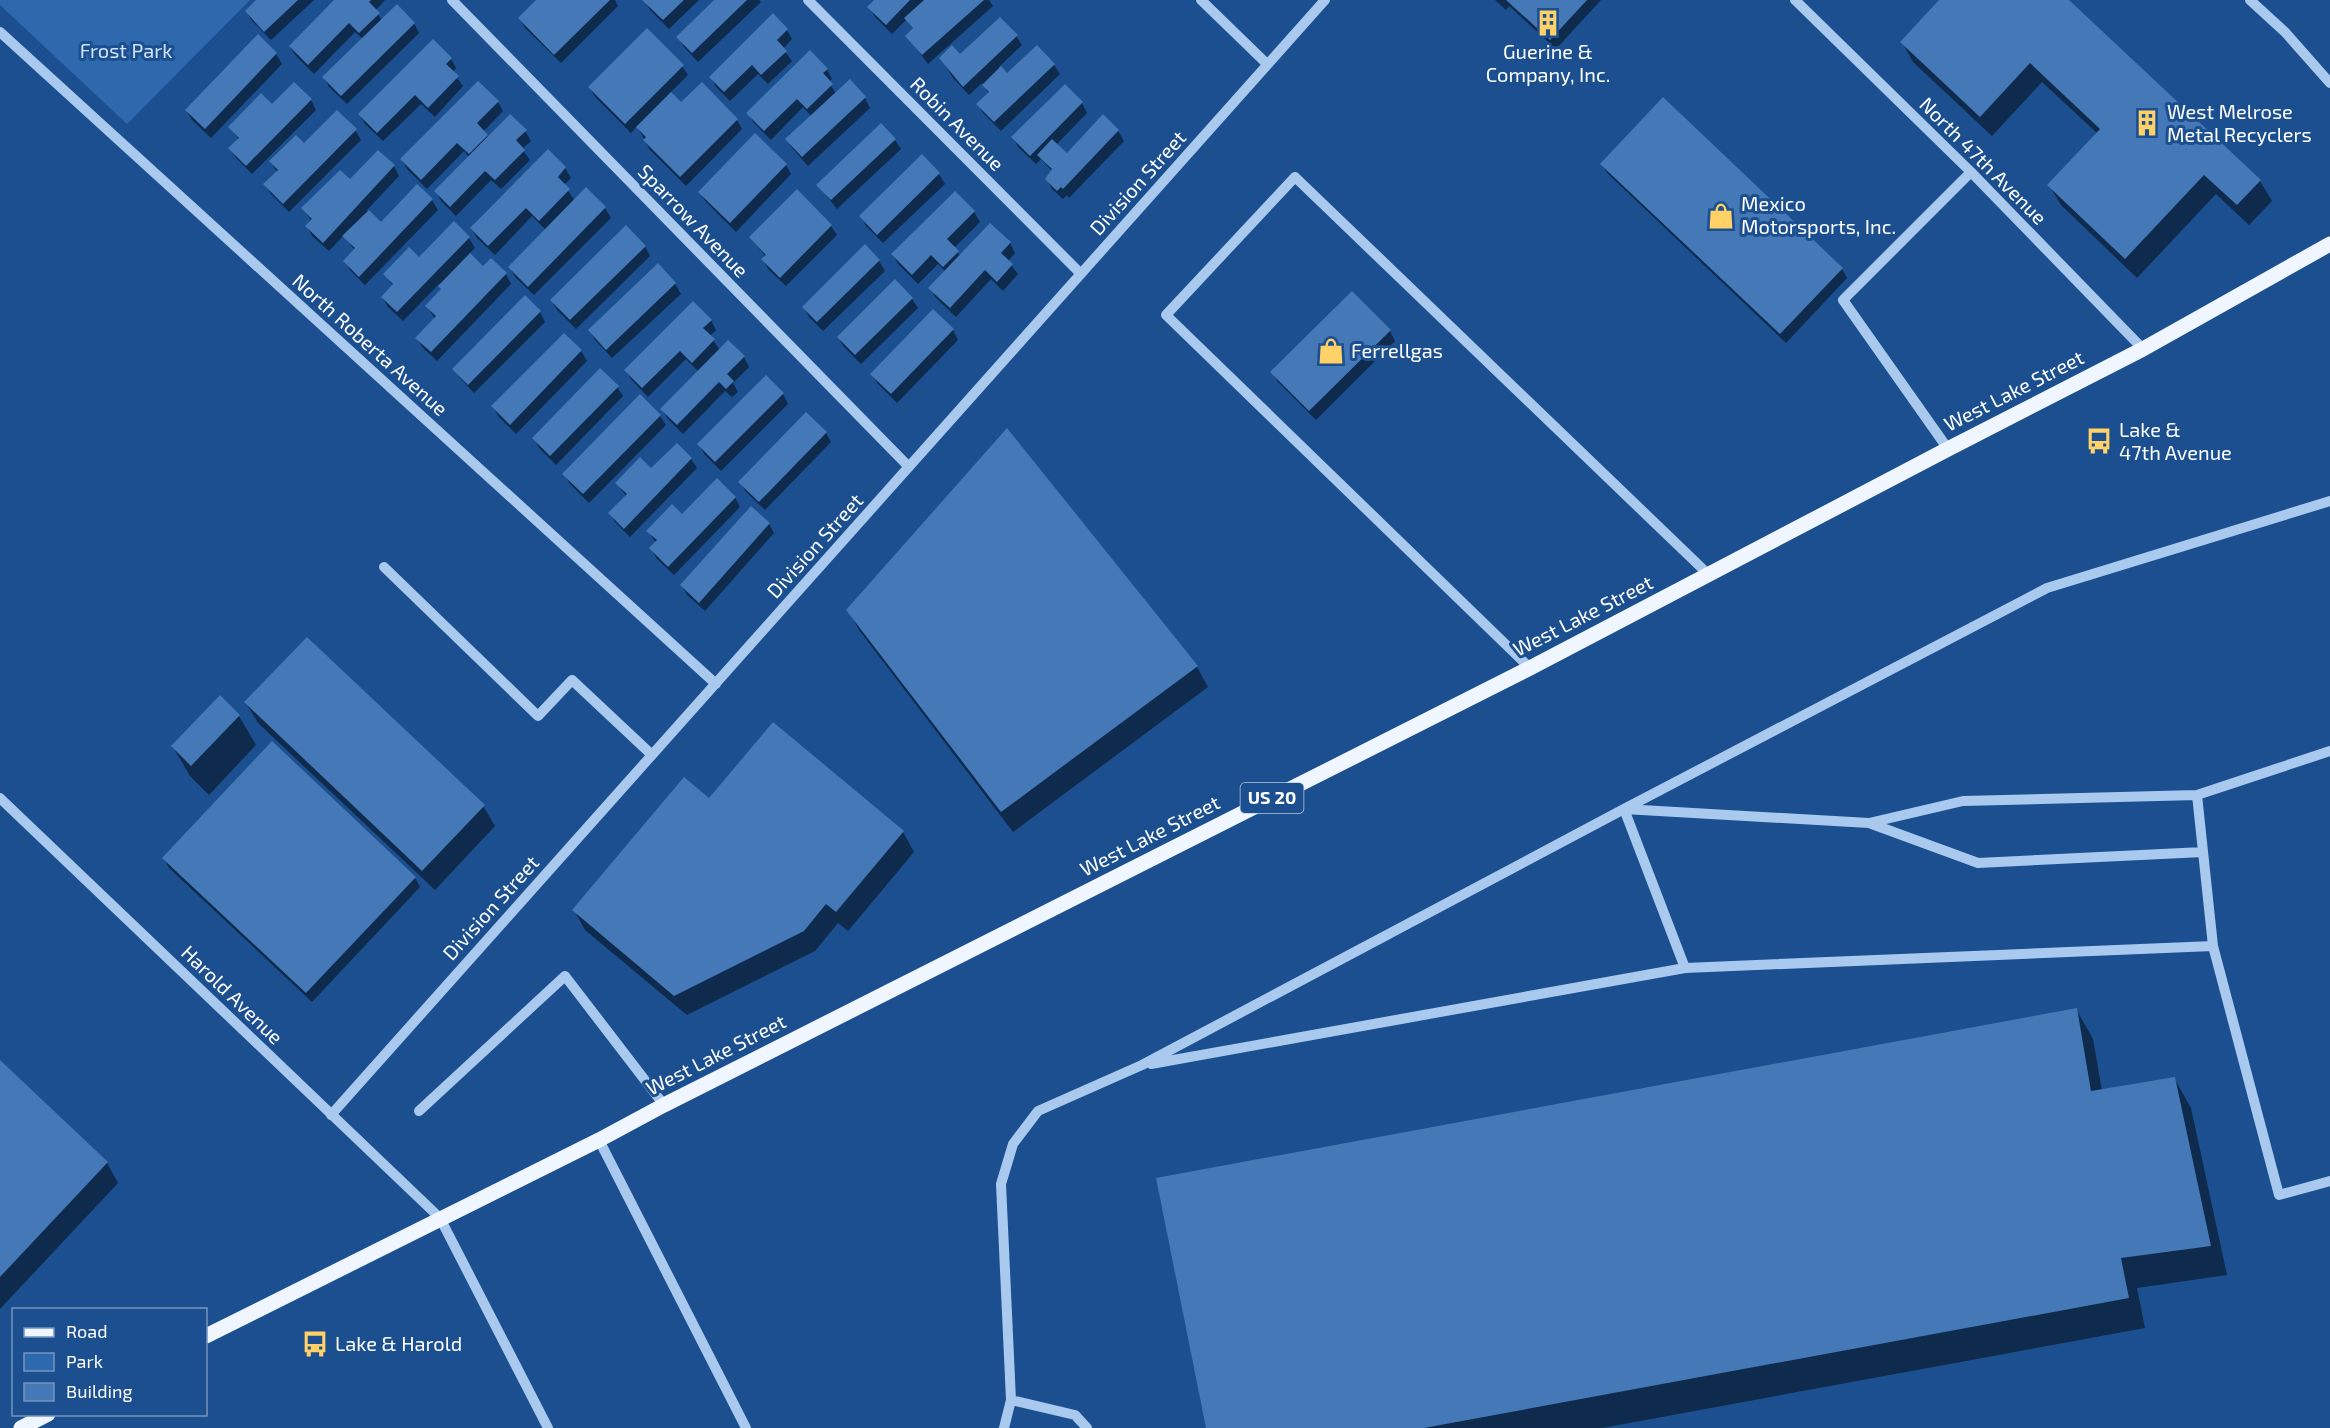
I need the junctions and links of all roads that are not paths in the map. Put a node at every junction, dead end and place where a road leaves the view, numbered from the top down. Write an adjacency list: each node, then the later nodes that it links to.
1 (452, 0): 15 (street, Sparrow Avenue)
2 (808, 0): 12 (street, Robin Avenue)
3 (1201, 0): 8 (street)
4 (1325, 0): 8 (street, Division Street)
5 (1795, 0): 10 (street, North 47th Avenue)
6 (2250, 0): 9 (street)
7 (0, 32): 20 (street, North Roberta Avenue)
8 (1268, 64): 12 (street, Division Street)
9 (2330, 83)
10 (1971, 172): 13 (street, North 47th Avenue); 14 (street)
11 (2330, 244): 13 (main road, West Lake Street / US 20)
12 (1081, 274): 15 (street, Division Street)
13 (2143, 349): 14 (main road, West Lake Street / US 20)
14 (1948, 449): 18 (main road, West Lake Street / US 20)
15 (909, 467): 20 (street, Division Street)
16 (2330, 501): 25 (street)
17 (384, 567): 22 (street)
18 (1709, 575): 19 (main road, West Lake Street / US 20); 19 (street)
19 (1530, 668): 31 (main road, West Lake Street / US 20)
20 (716, 684): 22 (street, Division Street)
21 (2330, 751): 23 (street)
22 (652, 755): 33 (street, Division Street)
23 (2197, 795): 26 (street); 27 (street)
24 (0, 798): 33 (street, Harold Avenue)
25 (1624, 809): 26 (street); 29 (street); 30 (street)
26 (1869, 823): 27 (street)
27 (2202, 852): 28 (street)
28 (2213, 946): 29 (street); 35 (street)
29 (1685, 968): 30 (street)
30 (1142, 1065): 38 (street)
31 (664, 1105): 32 (street); 34 (main road, West Lake Street / US 20)
32 (419, 1111)
33 (331, 1115): 36 (street, Harold Avenue)
34 (599, 1140): 36 (main road, West Lake Street / US 20); 42 (street)
35 (2330, 1181)
36 (440, 1218): 37 (main road, West Lake Street / US 20); 41 (street, Harold Avenue)
37 (207, 1335)
38 (1011, 1400): 43 (street); 44 (street)
39 (44, 1416): 40 (main road)
40 (21, 1428)
41 (548, 1428)
42 (746, 1428)
43 (1004, 1428)
44 (1087, 1428)

